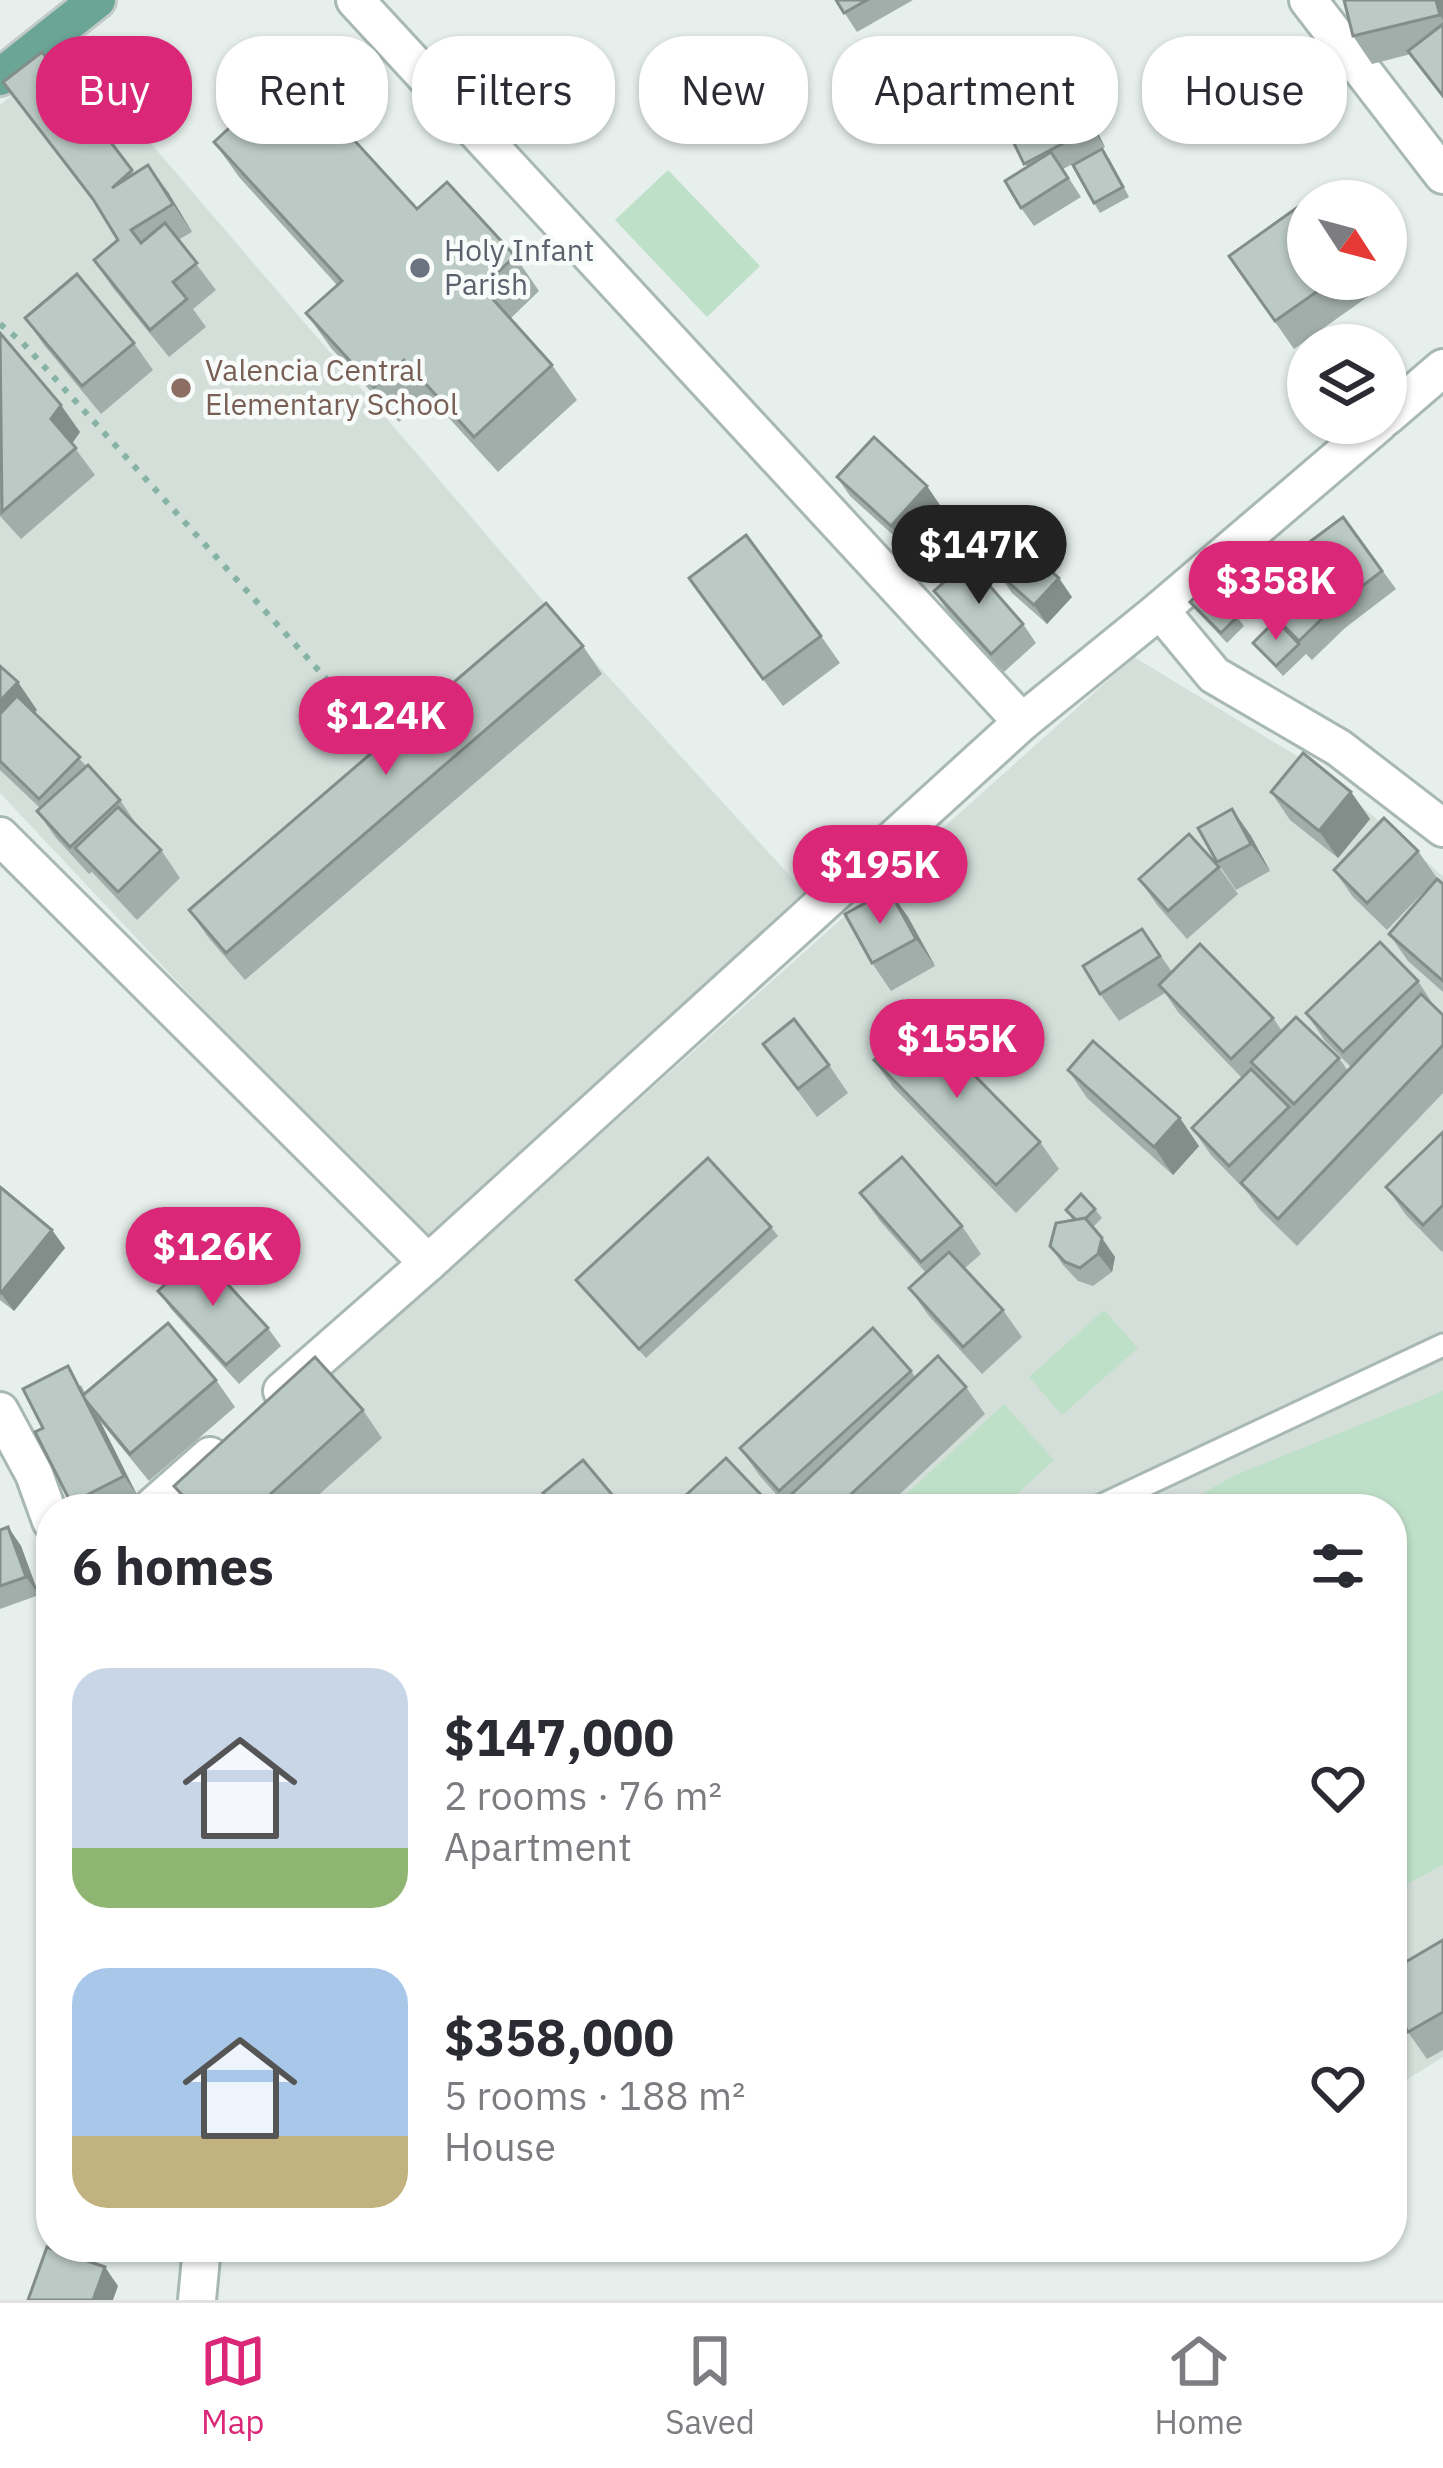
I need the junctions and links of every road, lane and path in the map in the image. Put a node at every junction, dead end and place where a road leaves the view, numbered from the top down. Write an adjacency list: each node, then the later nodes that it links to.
1 (97, 0): 4 (main road)
2 (355, 0): 12 (street)
3 (1308, 0): 5 (street)
4 (0, 77)
5 (1443, 175)
6 (0, 324): 11 (path)
7 (1443, 368): 8 (street)
8 (1407, 399)
9 (1354, 444): 10 (street)
10 (1160, 610): 12 (street); 13 (street)
11 (340, 694)
12 (1022, 722): 15 (street)
13 (1443, 828)
14 (0, 836): 15 (street)
15 (428, 1263): 19 (street)
16 (1443, 1346): 20 (lane)
17 (0, 1411): 18 (street)
18 (41, 1494)
19 (167, 1494)
20 (1126, 1494)
21 (201, 2262): 22 (street)
22 (197, 2300)

